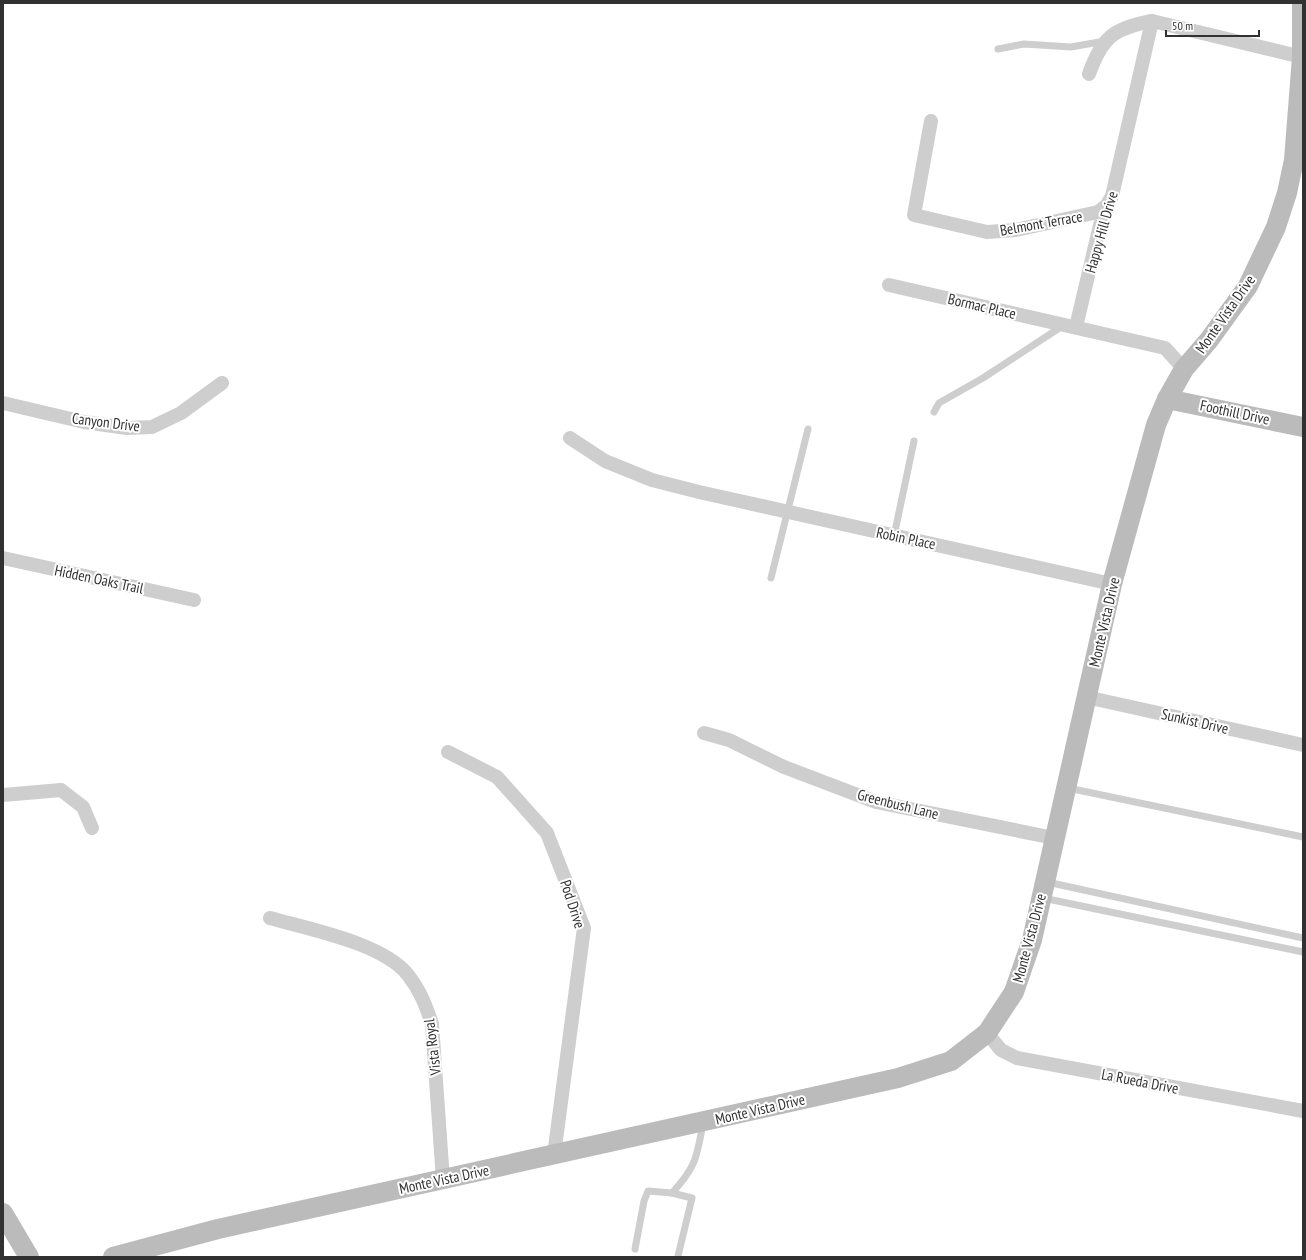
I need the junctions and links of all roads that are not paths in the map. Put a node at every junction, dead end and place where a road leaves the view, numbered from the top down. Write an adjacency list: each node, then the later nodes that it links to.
1 (1302, 3): 3 (main road, Monte Vista Drive)
2 (1152, 21): 4 (street); 6 (street); 9 (street, Happy Hill Drive)
3 (1302, 32): 6 (main road, Monte Vista Drive)
4 (1107, 41): 5 (lane); 7 (street)
5 (998, 48)
6 (1302, 57): 12 (main road, Monte Vista Drive)
7 (1089, 74)
8 (931, 121): 9 (street, Belmont Terrace)
9 (1112, 196): 11 (street, Happy Hill Drive)
10 (889, 285): 11 (street, Bormac Place)
11 (1071, 325): 12 (street); 16 (lane)
12 (1184, 369): 14 (main road, Monte Vista Drive)
13 (222, 384): 15 (street, Canyon Drive)
14 (1167, 399): 17 (main road, Foothill Drive); 25 (main road, Monte Vista Drive)
15 (3, 403)
16 (934, 412)
17 (1303, 427)
18 (808, 429): 21 (lane)
19 (570, 438): 21 (street, Robin Place)
20 (914, 441): 22 (lane)
21 (788, 512): 22 (street, Robin Place); 24 (lane)
22 (894, 536): 25 (street, Robin Place)
23 (3, 558): 26 (street, Hidden Oaks Trail)
24 (771, 578)
25 (1112, 584): 27 (main road, Monte Vista Drive)
26 (194, 600)
27 (1086, 697): 29 (street, Sunkist Drive); 31 (main road, Monte Vista Drive)
28 (704, 733): 35 (street, Greenbush Lane)
29 (1303, 745)
30 (448, 752): 43 (street, Pod Drive)
31 (1066, 788): 34 (lane); 35 (main road, Monte Vista Drive)
32 (3, 795): 33 (street)
33 (92, 828)
34 (1303, 837)
35 (1054, 838): 36 (main road, Monte Vista Drive)
36 (1043, 889): 38 (lane); 39 (lane); 40 (main road, Monte Vista Drive)
37 (270, 918): 44 (street, Vista Royal)
38 (1303, 938)
39 (1303, 952)
40 (987, 1033): 41 (street, La Rueda Drive); 42 (main road, Monte Vista Drive)
41 (1303, 1112)
42 (704, 1121): 43 (main road, Monte Vista Drive); 45 (lane)
43 (554, 1155): 44 (main road, Monte Vista Drive)
44 (443, 1180): 50 (main road, Monte Vista Drive)
45 (672, 1193): 47 (lane); 48 (lane)
46 (3, 1213): 49 (main road)
47 (635, 1249)
48 (678, 1256)
49 (29, 1257)
50 (113, 1257)

